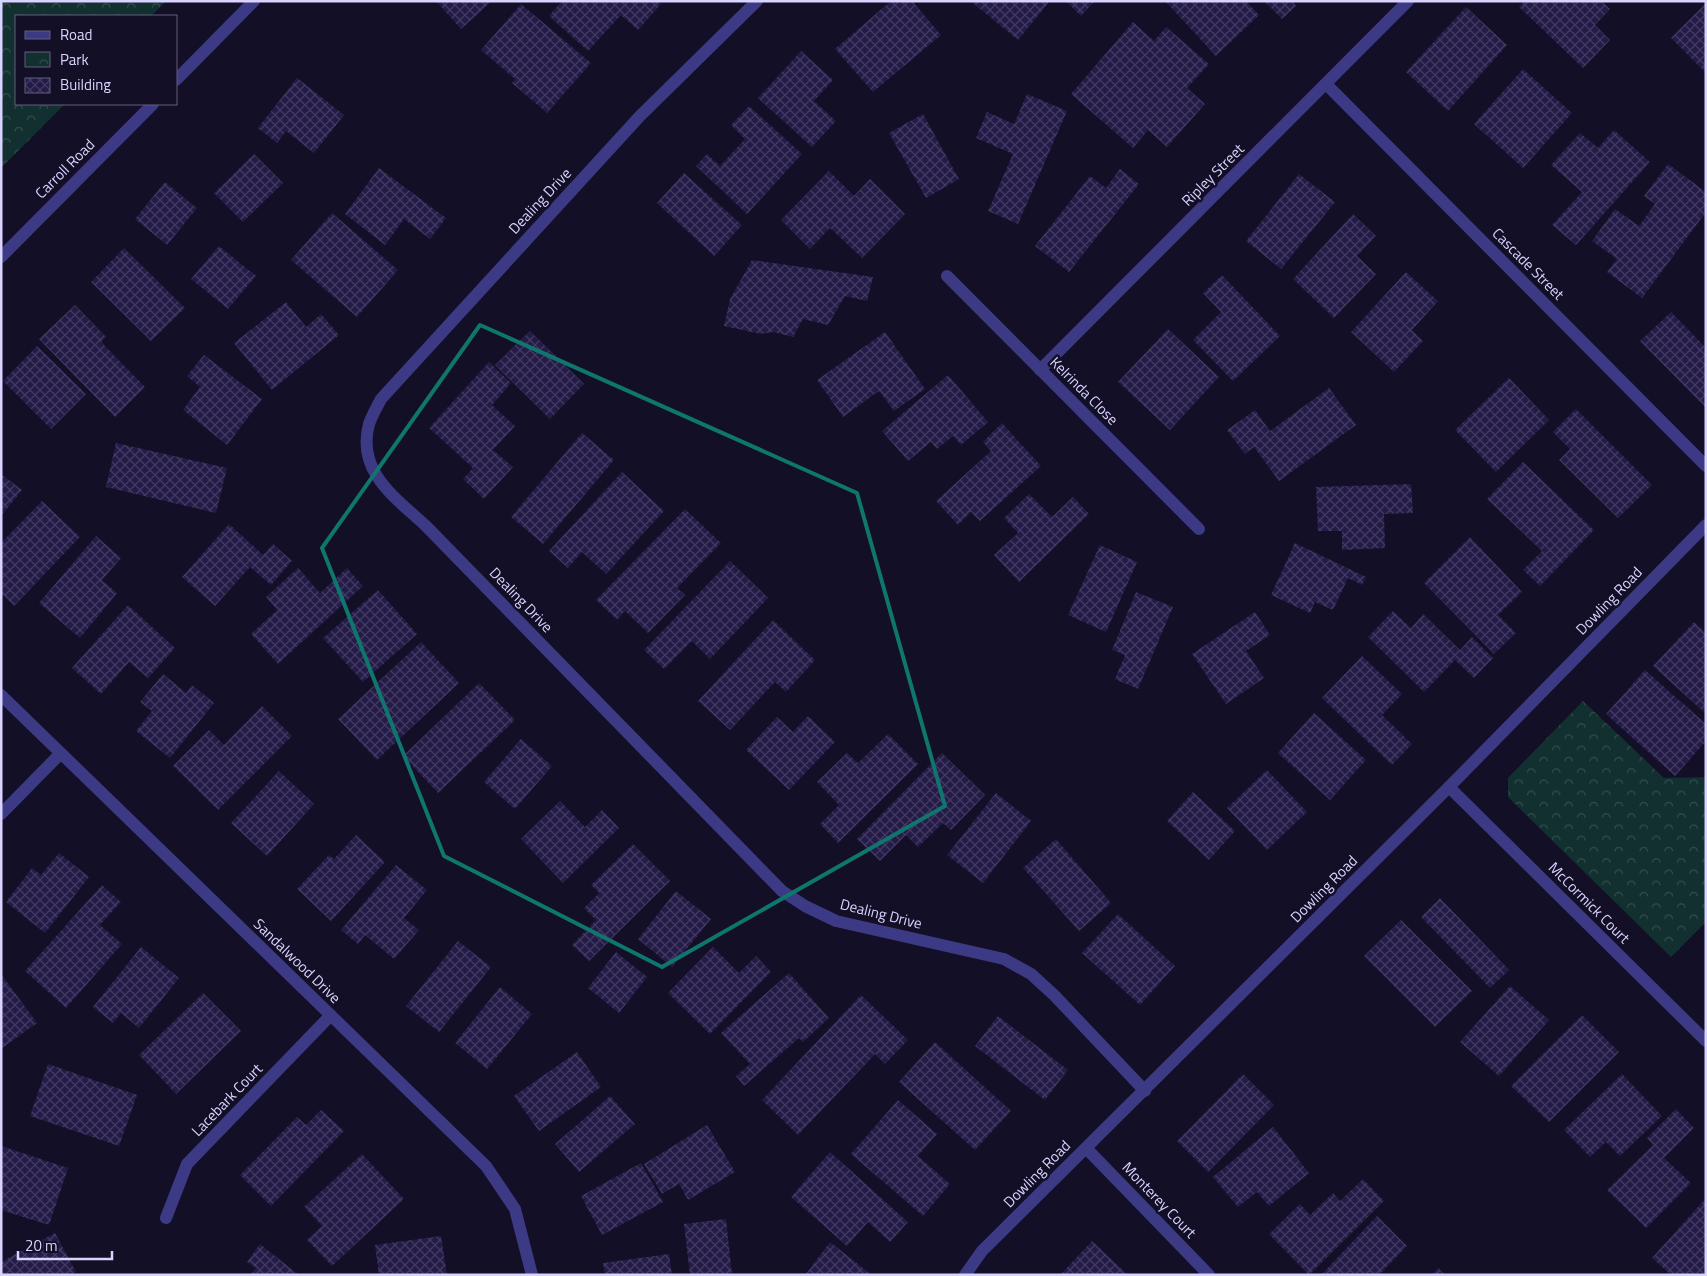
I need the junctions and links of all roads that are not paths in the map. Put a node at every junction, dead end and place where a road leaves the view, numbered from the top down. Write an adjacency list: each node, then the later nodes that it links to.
1 (254, 1): 4 (street)
2 (757, 1): 19 (street, Dealing Drive)
3 (1408, 1): 5 (street, Ripley Street)
4 (178, 78)
5 (1326, 84): 9 (street, Ripley Street); 10 (street, Cascade Street)
6 (152, 105): 7 (street, Carroll Road)
7 (1, 257)
8 (947, 276): 9 (street, Kelrinda Close)
9 (1040, 370): 12 (street, Kelrinda Close)
10 (1706, 466)
11 (1706, 525): 15 (street, Dowling Road)
12 (1199, 529)
13 (1, 695): 14 (street, Sandalwood Drive)
14 (60, 754): 16 (street); 17 (street, Sandalwood Drive)
15 (1449, 787): 18 (street, McCormick Court); 19 (street, Dowling Road)
16 (1, 814)
17 (330, 1016): 21 (street, Lacebark Court); 22 (street, Sandalwood Drive)
18 (1706, 1041)
19 (1145, 1091): 20 (street, Dowling Road)
20 (1086, 1148): 23 (street, Dowling Road); 24 (street, Monterey Court)
21 (166, 1218)
22 (532, 1275)
23 (965, 1275)
24 (1209, 1275)

